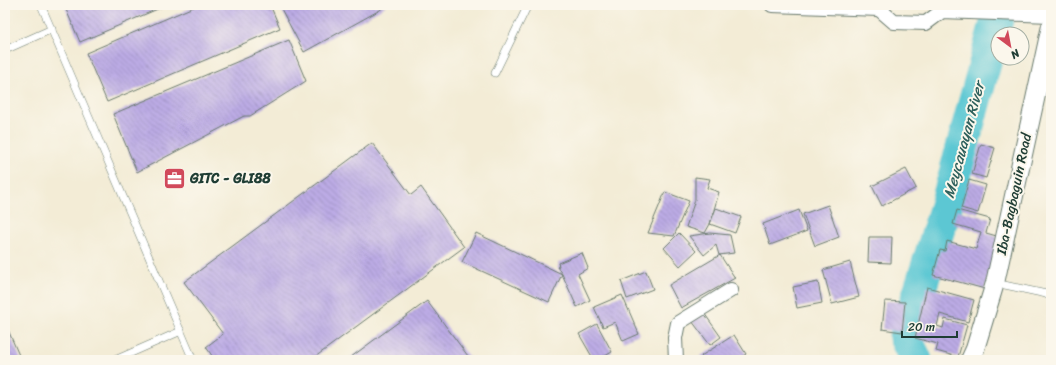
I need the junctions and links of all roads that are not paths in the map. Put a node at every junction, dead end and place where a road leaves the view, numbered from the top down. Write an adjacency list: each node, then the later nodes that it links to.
1 (41, 5): 8 (lane)
2 (528, 5): 10 (lane)
3 (772, 5): 4 (street)
4 (882, 7): 5 (street)
5 (938, 8): 6 (street)
6 (1051, 15)
7 (1051, 26): 11 (street, Iba-Bagbaguin Road)
8 (52, 29): 9 (lane); 14 (lane)
9 (5, 50)
10 (495, 73)
11 (995, 283): 13 (lane); 18 (street, Iba-Bagbaguin Road)
12 (731, 290): 17 (street)
13 (1051, 295)
14 (181, 331): 15 (lane); 16 (lane)
15 (115, 360)
16 (193, 360)
17 (676, 360)
18 (970, 360)

